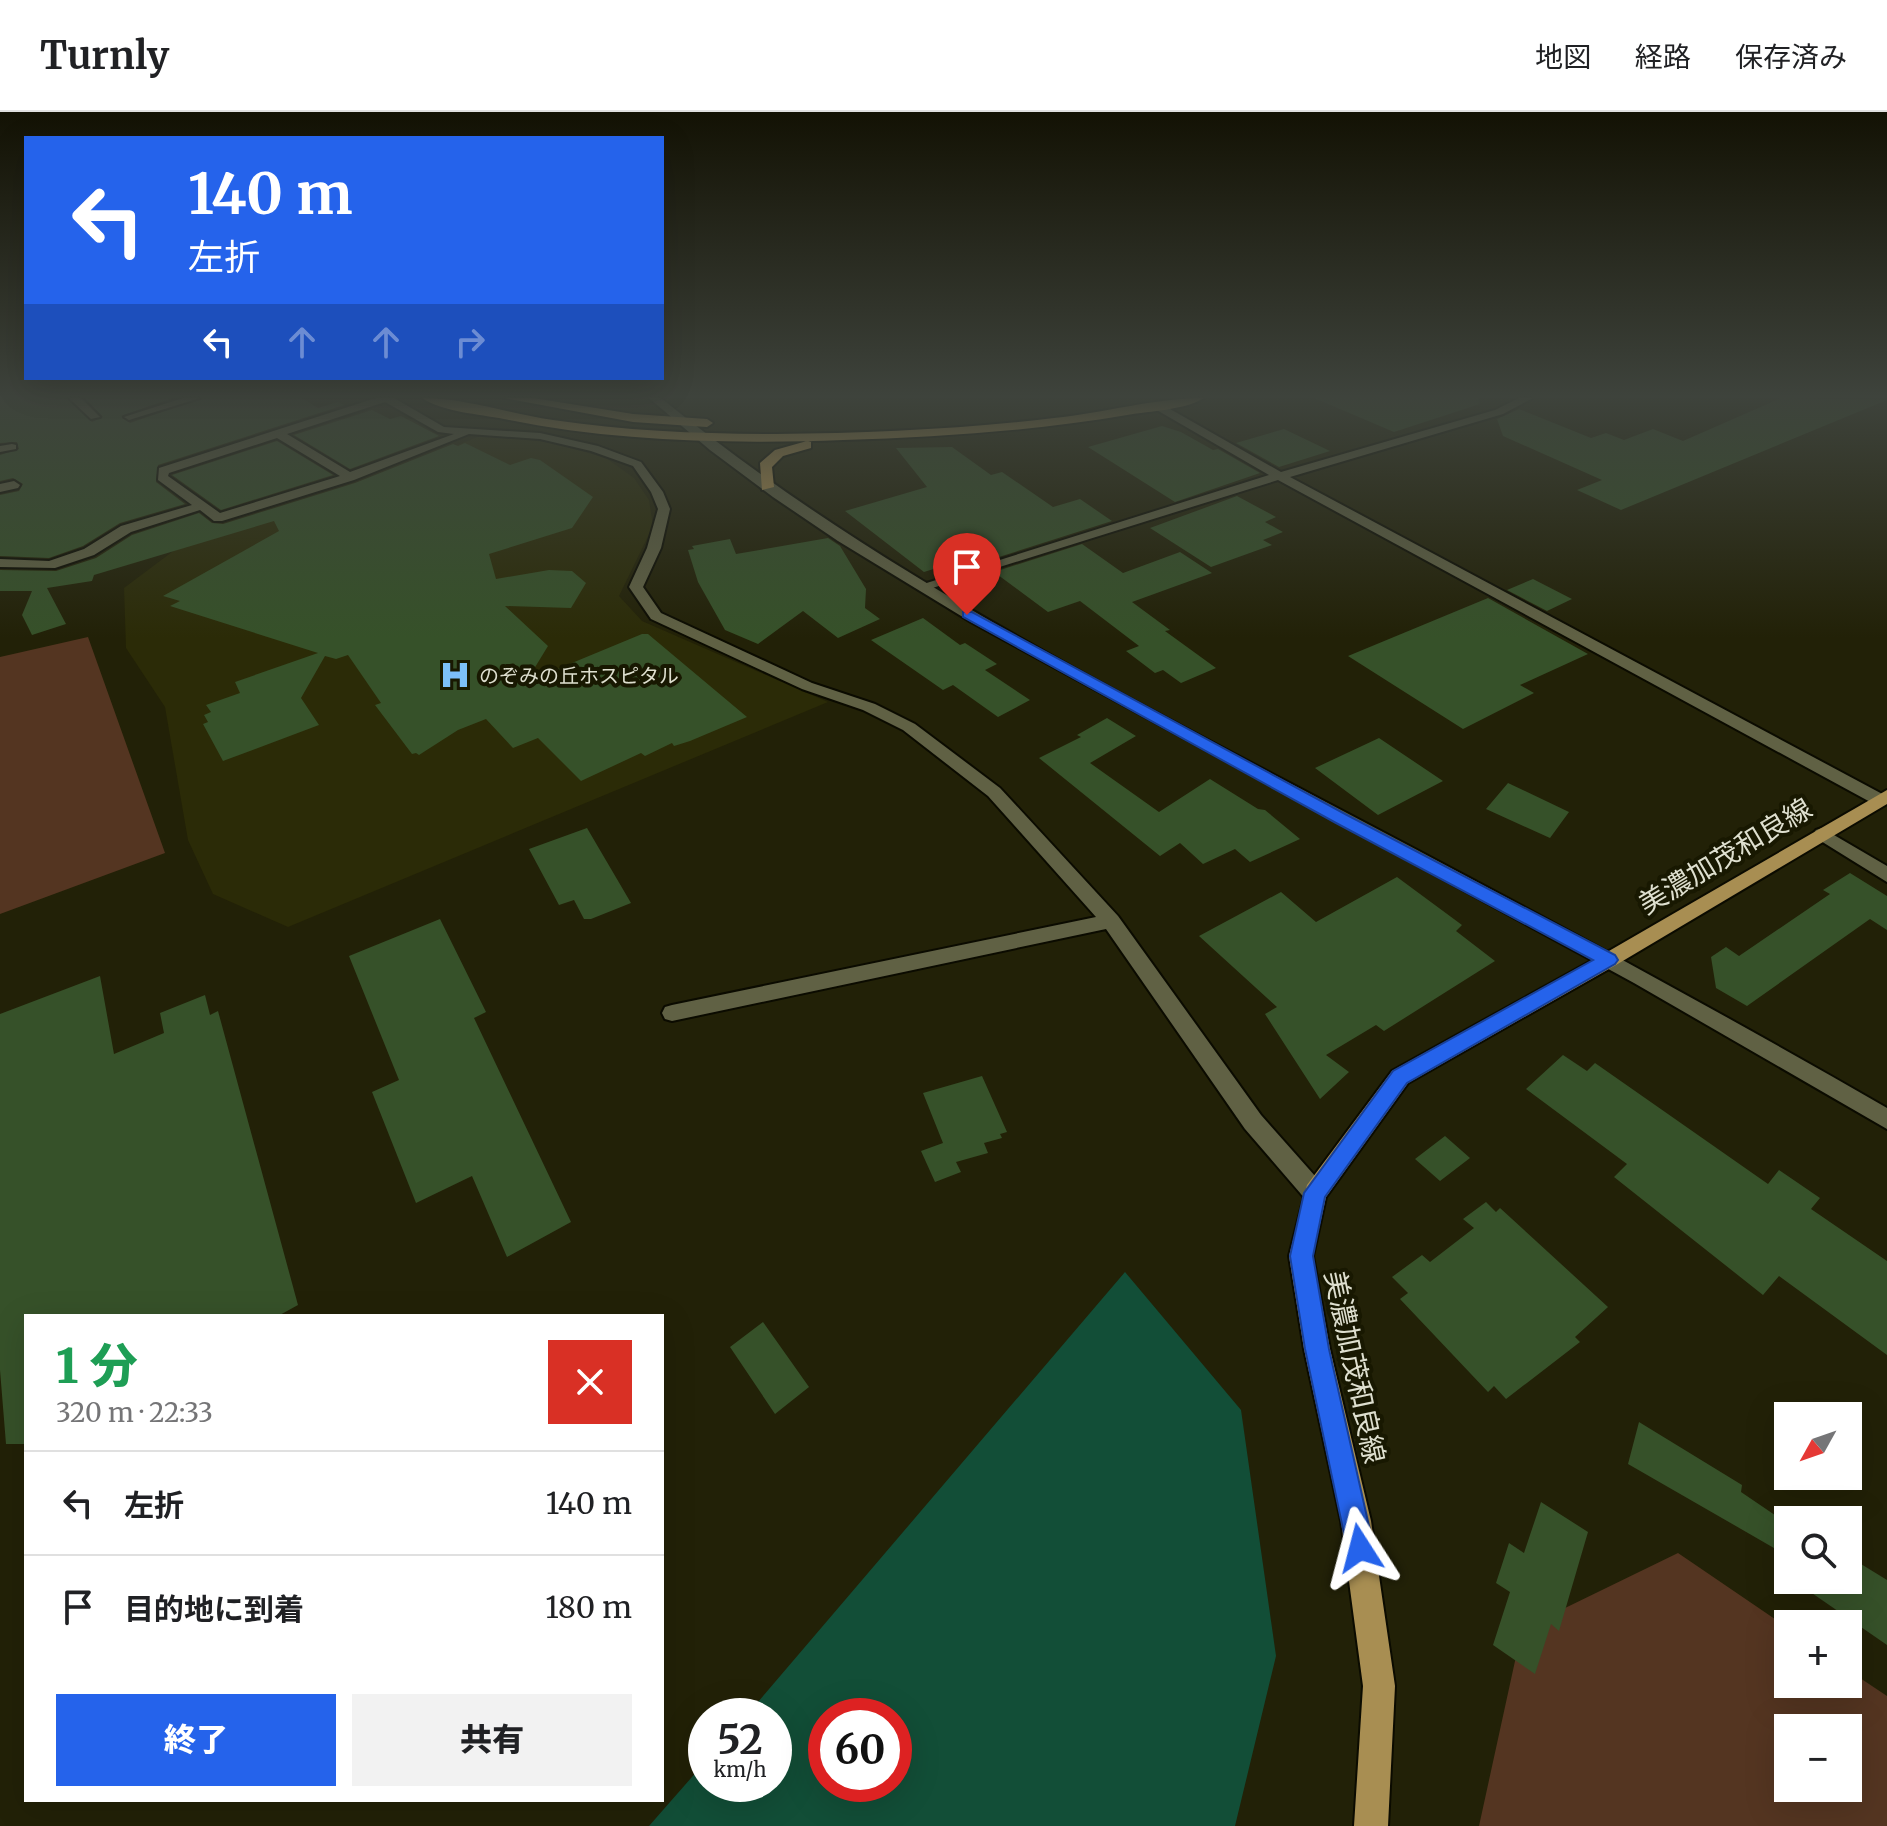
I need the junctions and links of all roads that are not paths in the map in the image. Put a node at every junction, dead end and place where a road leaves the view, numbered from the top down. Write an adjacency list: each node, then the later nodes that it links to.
1 (163, 478): 11 (street)
2 (347, 478): 11 (street)
3 (647, 478): 17 (street)
4 (755, 478): 9 (street)
5 (766, 478): 9 (highway)
6 (1273, 478): 13 (street)
7 (1283, 478): 14 (street)
8 (14, 485): 10 (street)
9 (767, 487): 13 (street)
10 (0, 488)
11 (201, 506): 12 (street)
12 (0, 563)
13 (921, 587): 18 (street)
14 (1884, 798): 15 (main road, 美濃加茂和良線)
15 (1822, 834): 16 (street); 18 (main road, 美濃加茂和良線)
16 (1887, 875)
17 (1111, 921): 19 (street); 21 (street)
18 (1609, 960): 20 (street); 21 (main road, 美濃加茂和良線)
19 (672, 1013)
20 (1887, 1119)
21 (1315, 1193): 22 (main road, 美濃加茂和良線)
22 (1371, 1826)

